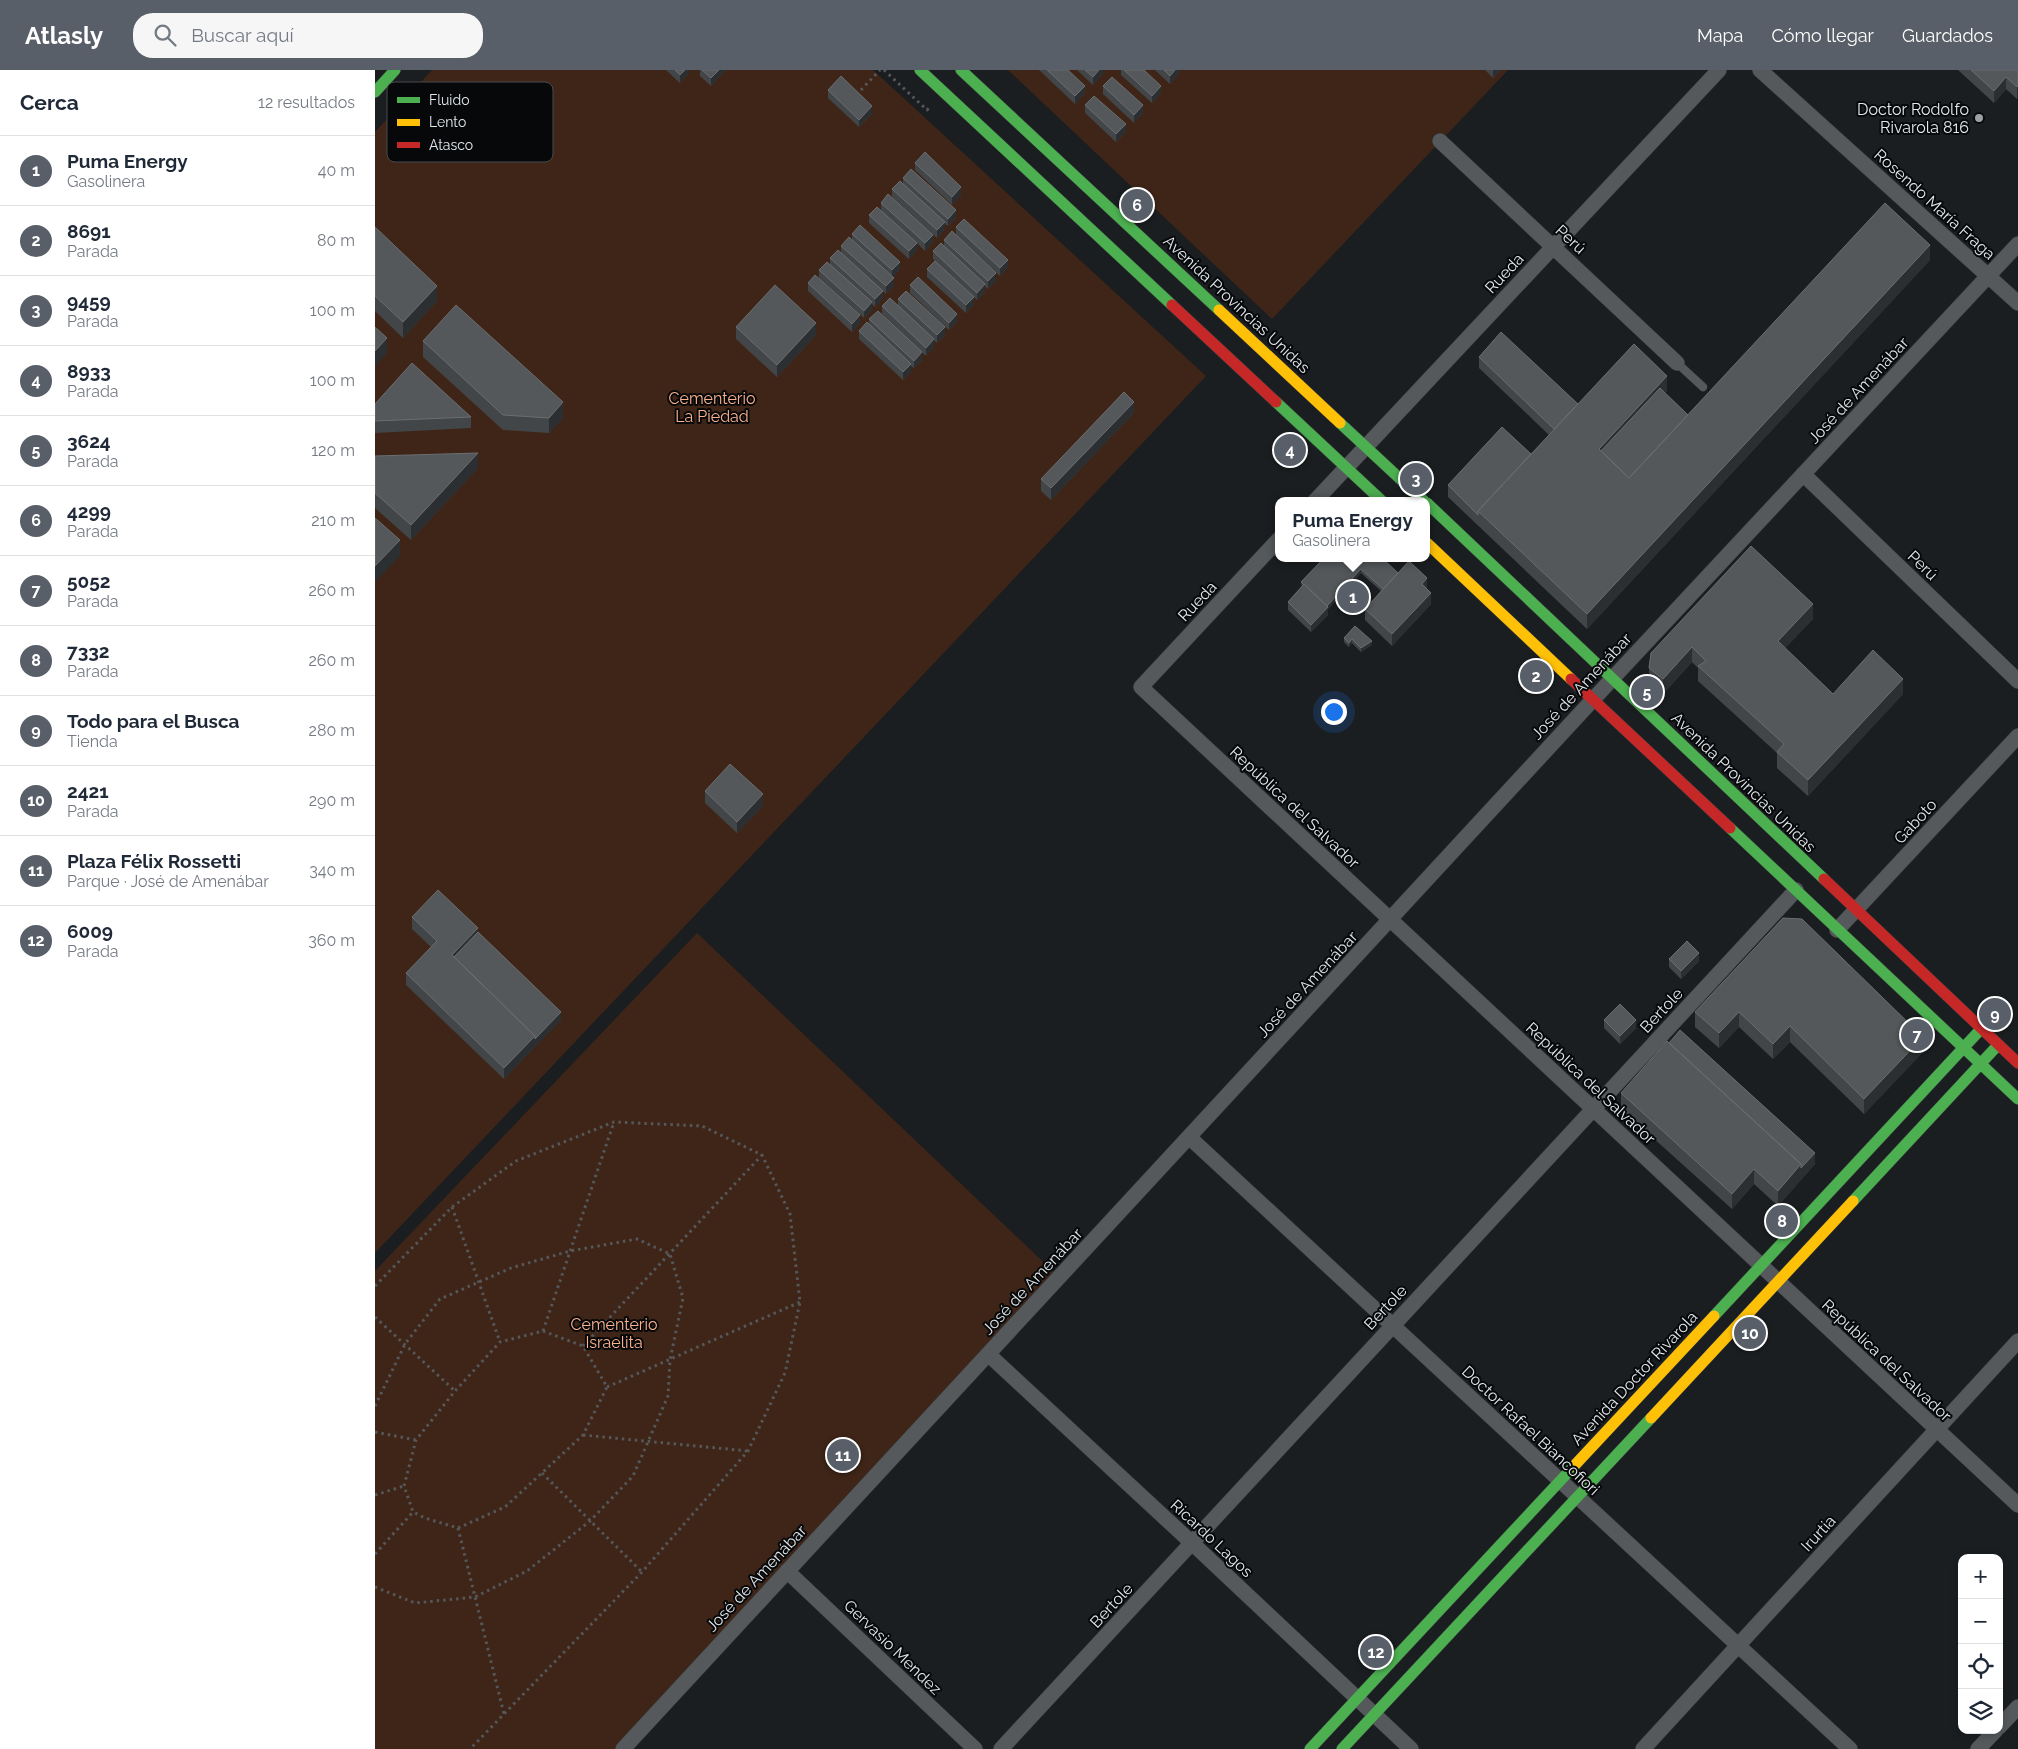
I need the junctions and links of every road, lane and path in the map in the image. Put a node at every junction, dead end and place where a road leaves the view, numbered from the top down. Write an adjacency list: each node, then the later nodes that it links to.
1 (395, 70): 8 (main road)
2 (880, 70): 7 (path)
3 (920, 70): 17 (main road)
4 (961, 70): 16 (main road, Avenida Provincias Unidas)
5 (1719, 70): 11 (street, Rueda)
6 (1760, 70): 12 (street, Rosendo María Fraga)
7 (861, 90)
8 (375, 92)
9 (1441, 141): 11 (street, Perú)
10 (2018, 244): 12 (street, José de Amenábar)
11 (1553, 247): 14 (street, Perú); 16 (street, Rueda)
12 (1989, 276): 13 (street, Rosendo María Fraga); 18 (street, José de Amenábar)
13 (2018, 303)
14 (1677, 363): 15 (lane)
15 (1703, 388)
16 (1366, 446): 17 (street, Rueda); 21 (main road, Avenida Provincias Unidas)
17 (1347, 467): 19 (street, Rueda); 20 (main road)
18 (1803, 474): 25 (street, José de Amenábar); 26 (street, Perú)
19 (1319, 497)
20 (1378, 497)
21 (1420, 497)
22 (1430, 506): 25 (main road, Avenida Provincias Unidas)
23 (1275, 543): 27 (street, Rueda)
24 (1430, 546): 28 (main road)
25 (1612, 679): 28 (street, José de Amenábar); 31 (main road, Avenida Provincias Unidas)
26 (2018, 681)
27 (1141, 687): 32 (street, República del Salvador)
28 (1593, 700): 30 (main road); 32 (street, José de Amenábar)
29 (2018, 736): 31 (street, Gaboto)
30 (1796, 890): 33 (main road); 40 (street, Bertole)
31 (1855, 910): 33 (street, Gaboto); 34 (main road, Avenida Provincias Unidas)
32 (1390, 919): 40 (street, República del Salvador); 42 (street, José de Amenábar)
33 (1837, 930): 36 (main road)
34 (1981, 1029): 35 (main road, Avenida Provincias Unidas); 36 (main road, Avenida Doctor Rivarola)
35 (1998, 1045): 37 (main road, Avenida Provincias Unidas); 38 (main road)
36 (1963, 1048): 38 (main road); 47 (main road, Avenida Doctor Rivarola)
37 (2018, 1063)
38 (1980, 1064): 39 (main road); 48 (main road)
39 (2018, 1099)
40 (1593, 1109): 47 (street, República del Salvador); 53 (street, Bertole)
41 (614, 1122): 43 (path); 44 (path); 45 (path)
42 (1189, 1137): 53 (street, Doctor Rafael Biancofiori); 59 (street, José de Amenábar)
43 (762, 1155): 46 (path); 51 (path)
44 (452, 1206): 49 (path); 50 (path)
45 (571, 1251): 46 (path); 49 (path); 54 (path)
46 (670, 1254): 58 (path); 60 (path)
47 (1761, 1265): 48 (street, República del Salvador); 71 (main road, Avenida Doctor Rivarola)
48 (1778, 1281): 64 (street, República del Salvador); 74 (main road)
49 (479, 1282): 56 (path); 57 (path)
50 (375, 1286)
51 (800, 1302): 60 (path); 69 (path)
52 (375, 1317): 57 (path)
53 (1393, 1325): 71 (street, Doctor Rafael Biancofiori); 79 (street, Bertole)
54 (543, 1331): 56 (path); 58 (path)
55 (2018, 1341): 64 (street, Irurtia)
56 (500, 1342): 62 (path)
57 (405, 1344): 62 (path); 63 (path)
58 (583, 1346): 61 (path)
59 (987, 1354): 79 (street, Ricardo Lagos); 81 (street, José de Amenábar)
60 (670, 1360): 61 (path); 68 (path)
61 (607, 1387): 66 (path)
62 (455, 1391): 67 (path)
63 (375, 1406)
64 (1937, 1430): 75 (street, República del Salvador); 85 (street, Irurtia)
65 (375, 1432): 67 (path)
66 (583, 1436): 68 (path); 70 (path)
67 (415, 1440): 72 (path)
68 (649, 1442): 69 (path); 77 (path)
69 (748, 1451): 82 (path)
70 (542, 1473): 77 (path); 78 (path)
71 (1560, 1480): 74 (street, Doctor Rafael Biancofiori); 86 (main road, Avenida Doctor Rivarola)
72 (404, 1486): 73 (path); 76 (path)
73 (375, 1495)
74 (1577, 1497): 85 (street, Doctor Rafael Biancofiori); 89 (main road)
75 (2018, 1506)
76 (413, 1512): 78 (path); 80 (path)
77 (590, 1521): 82 (path); 84 (path)
78 (458, 1528): 84 (path)
79 (1192, 1543): 86 (street, Ricardo Lagos); 95 (street, Bertole)
80 (375, 1554)
81 (787, 1571): 93 (street, José de Amenábar); 94 (street, Gervasio Mendez)
82 (642, 1572): 88 (path)
83 (375, 1586): 84 (path)
84 (475, 1598): 88 (path)
85 (1738, 1646): 99 (street, Irurtia); 100 (street, Doctor Rafael Biancofiori)
86 (1357, 1699): 89 (street, Ricardo Lagos); 96 (main road, Avenida Doctor Rivarola)
87 (2018, 1707): 90 (street)
88 (504, 1714): 92 (path)
89 (1374, 1715): 97 (main road); 98 (street, Ricardo Lagos)
90 (2003, 1722)
91 (1992, 1734): 101 (street)
92 (470, 1749)
93 (623, 1749)
94 (975, 1749)
95 (1001, 1749)
96 (1310, 1749)
97 (1343, 1749)
98 (1411, 1749)
99 (1643, 1749)
100 (1850, 1749)
101 (1978, 1749)

